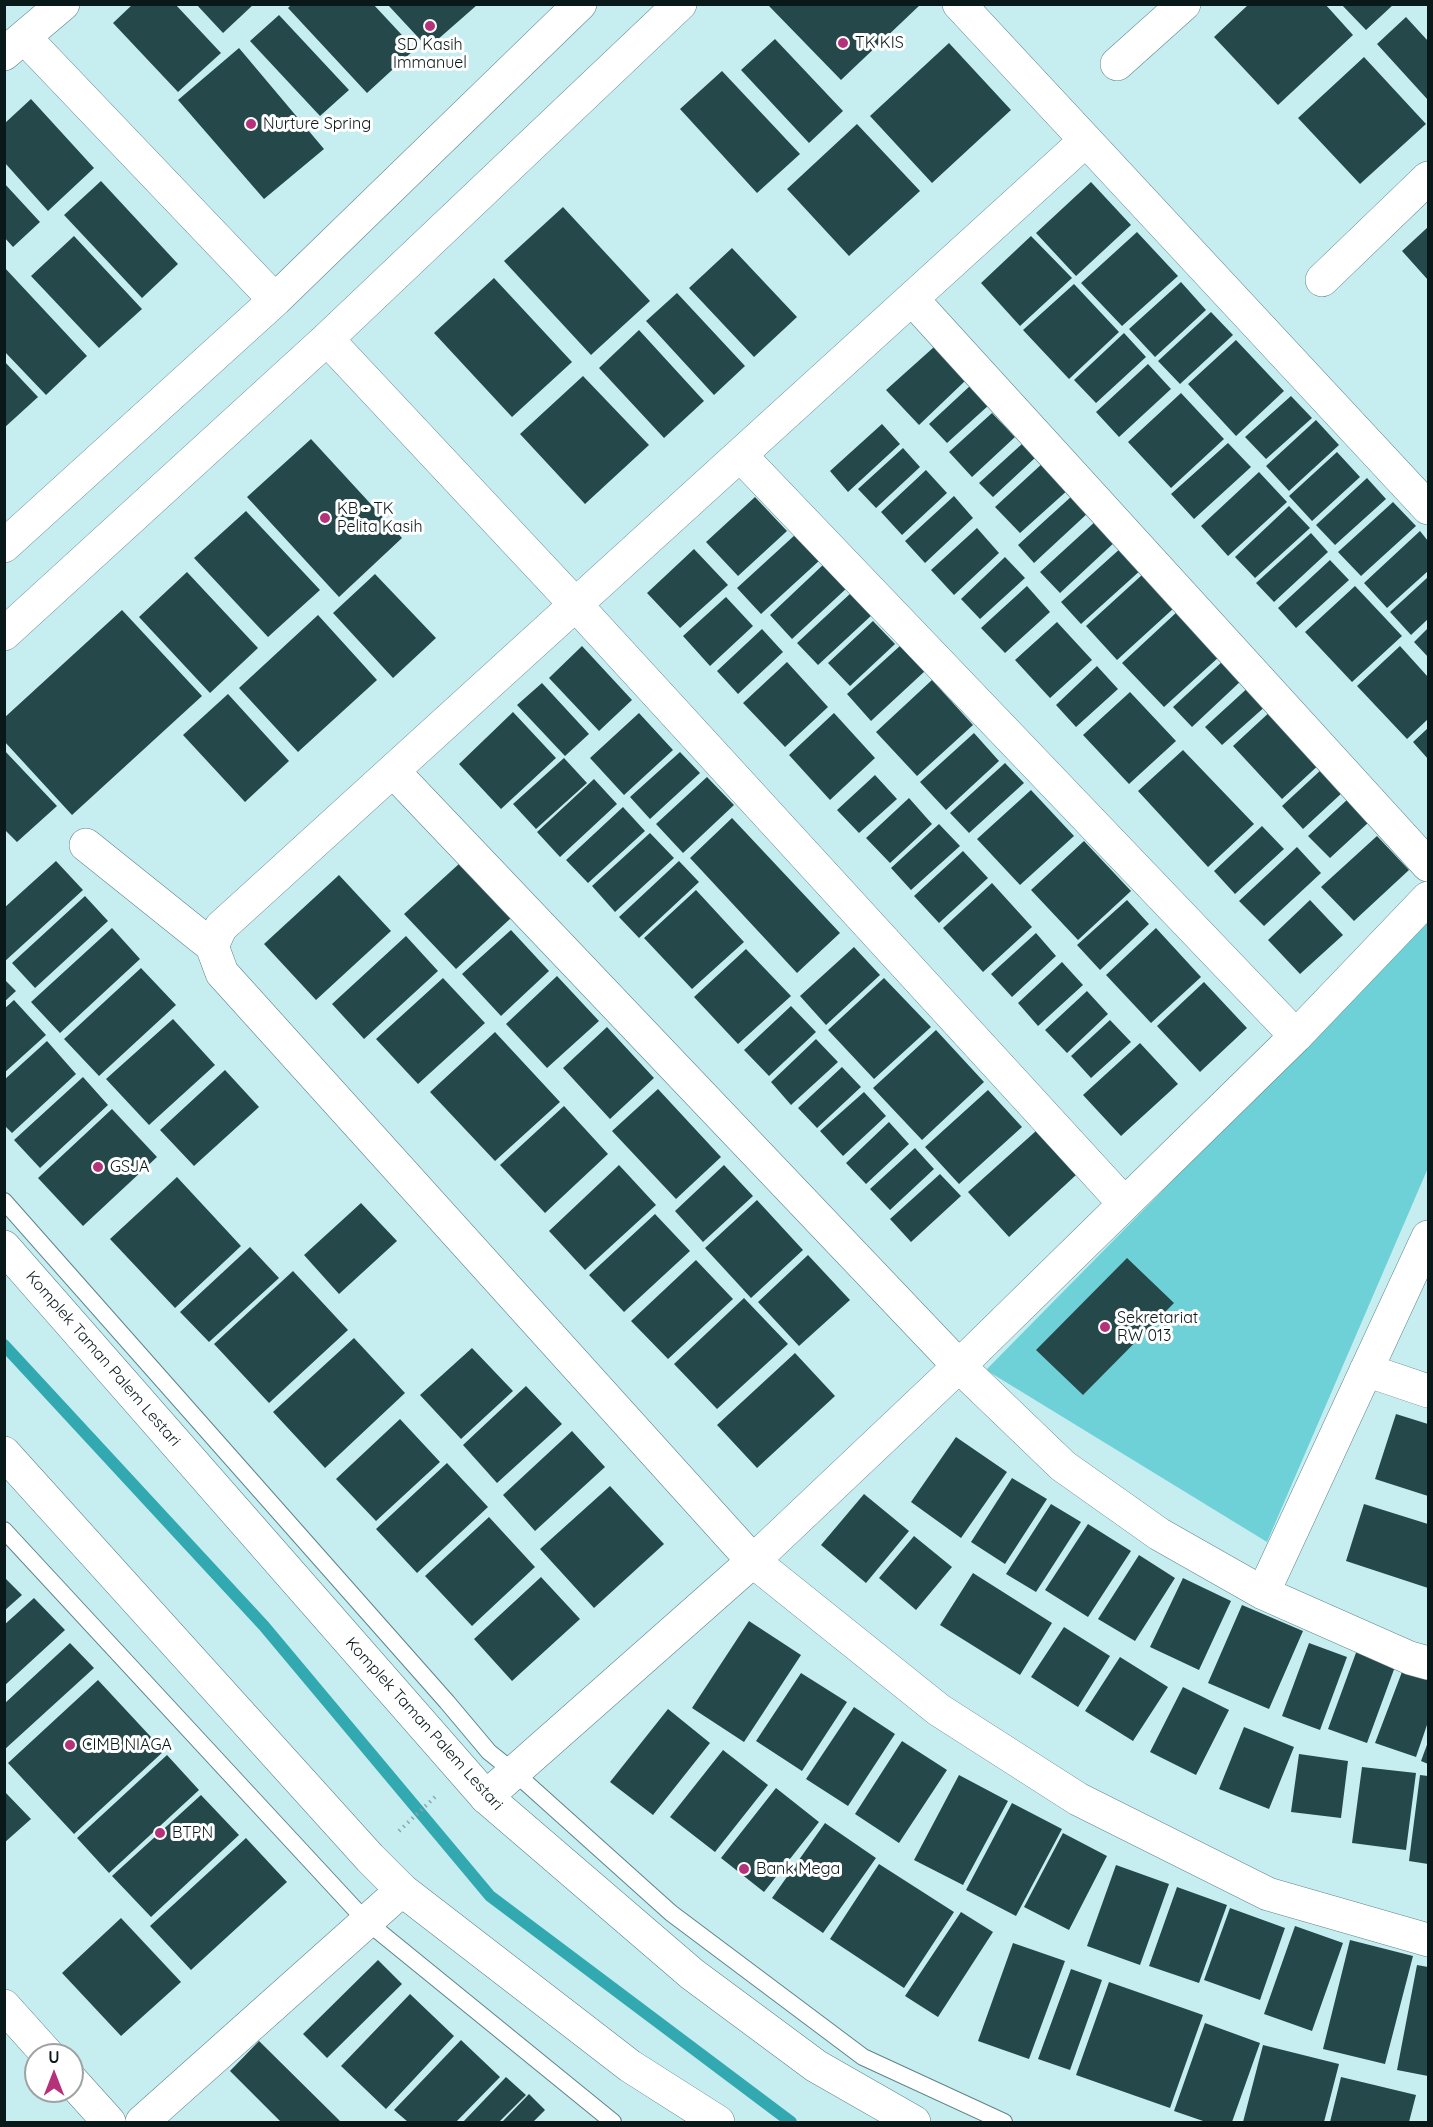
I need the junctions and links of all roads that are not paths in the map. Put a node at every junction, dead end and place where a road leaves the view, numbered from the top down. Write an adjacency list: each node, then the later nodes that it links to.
1 (63, 4): 6 (street)
2 (580, 4): 12 (street)
3 (681, 4): 13 (street)
4 (959, 4): 8 (street)
5 (1184, 4): 7 (street)
6 (14, 46): 12 (street)
7 (1117, 64)
8 (1086, 141): 11 (street); 15 (street)
9 (1428, 178): 10 (street)
10 (1322, 280)
11 (912, 298): 14 (street); 21 (street)
12 (275, 300): 16 (street)
13 (327, 339): 17 (street); 18 (street)
14 (740, 455): 17 (street); 24 (street)
15 (1428, 508)
16 (4, 546)
17 (576, 605): 19 (street); 26 (street)
18 (4, 634)
19 (393, 771): 23 (street); 29 (street)
20 (86, 845): 23 (street)
21 (1428, 865)
22 (1428, 898): 24 (street)
23 (212, 946): 34 (street)
24 (1296, 1036): 26 (street)
25 (4, 1201): 37 (lane)
26 (1124, 1203): 29 (street)
27 (1428, 1237): 30 (street)
28 (4, 1247): 38 (street, Komplek Taman Palem Lestari)
29 (959, 1366): 34 (street); 35 (street)
30 (1366, 1370): 31 (street); 35 (street)
31 (1428, 1391)
32 (4, 1453): 39 (street)
33 (4, 1530): 40 (lane)
34 (753, 1561): 37 (street); 41 (street)
35 (1263, 1593): 36 (street)
36 (1428, 1663)
37 (514, 1772): 38 (street); 50 (lane)
38 (486, 1797): 49 (street, Komplek Taman Palem Lestari)
39 (402, 1890): 40 (street); 48 (street)
40 (366, 1921): 46 (street); 47 (lane)
41 (1428, 1941)
42 (4, 2006): 43 (street)
43 (37, 2043)
44 (84, 2094): 45 (street)
45 (109, 2122)
46 (142, 2122)
47 (613, 2122)
48 (718, 2122)
49 (914, 2122)
50 (1004, 2122)

